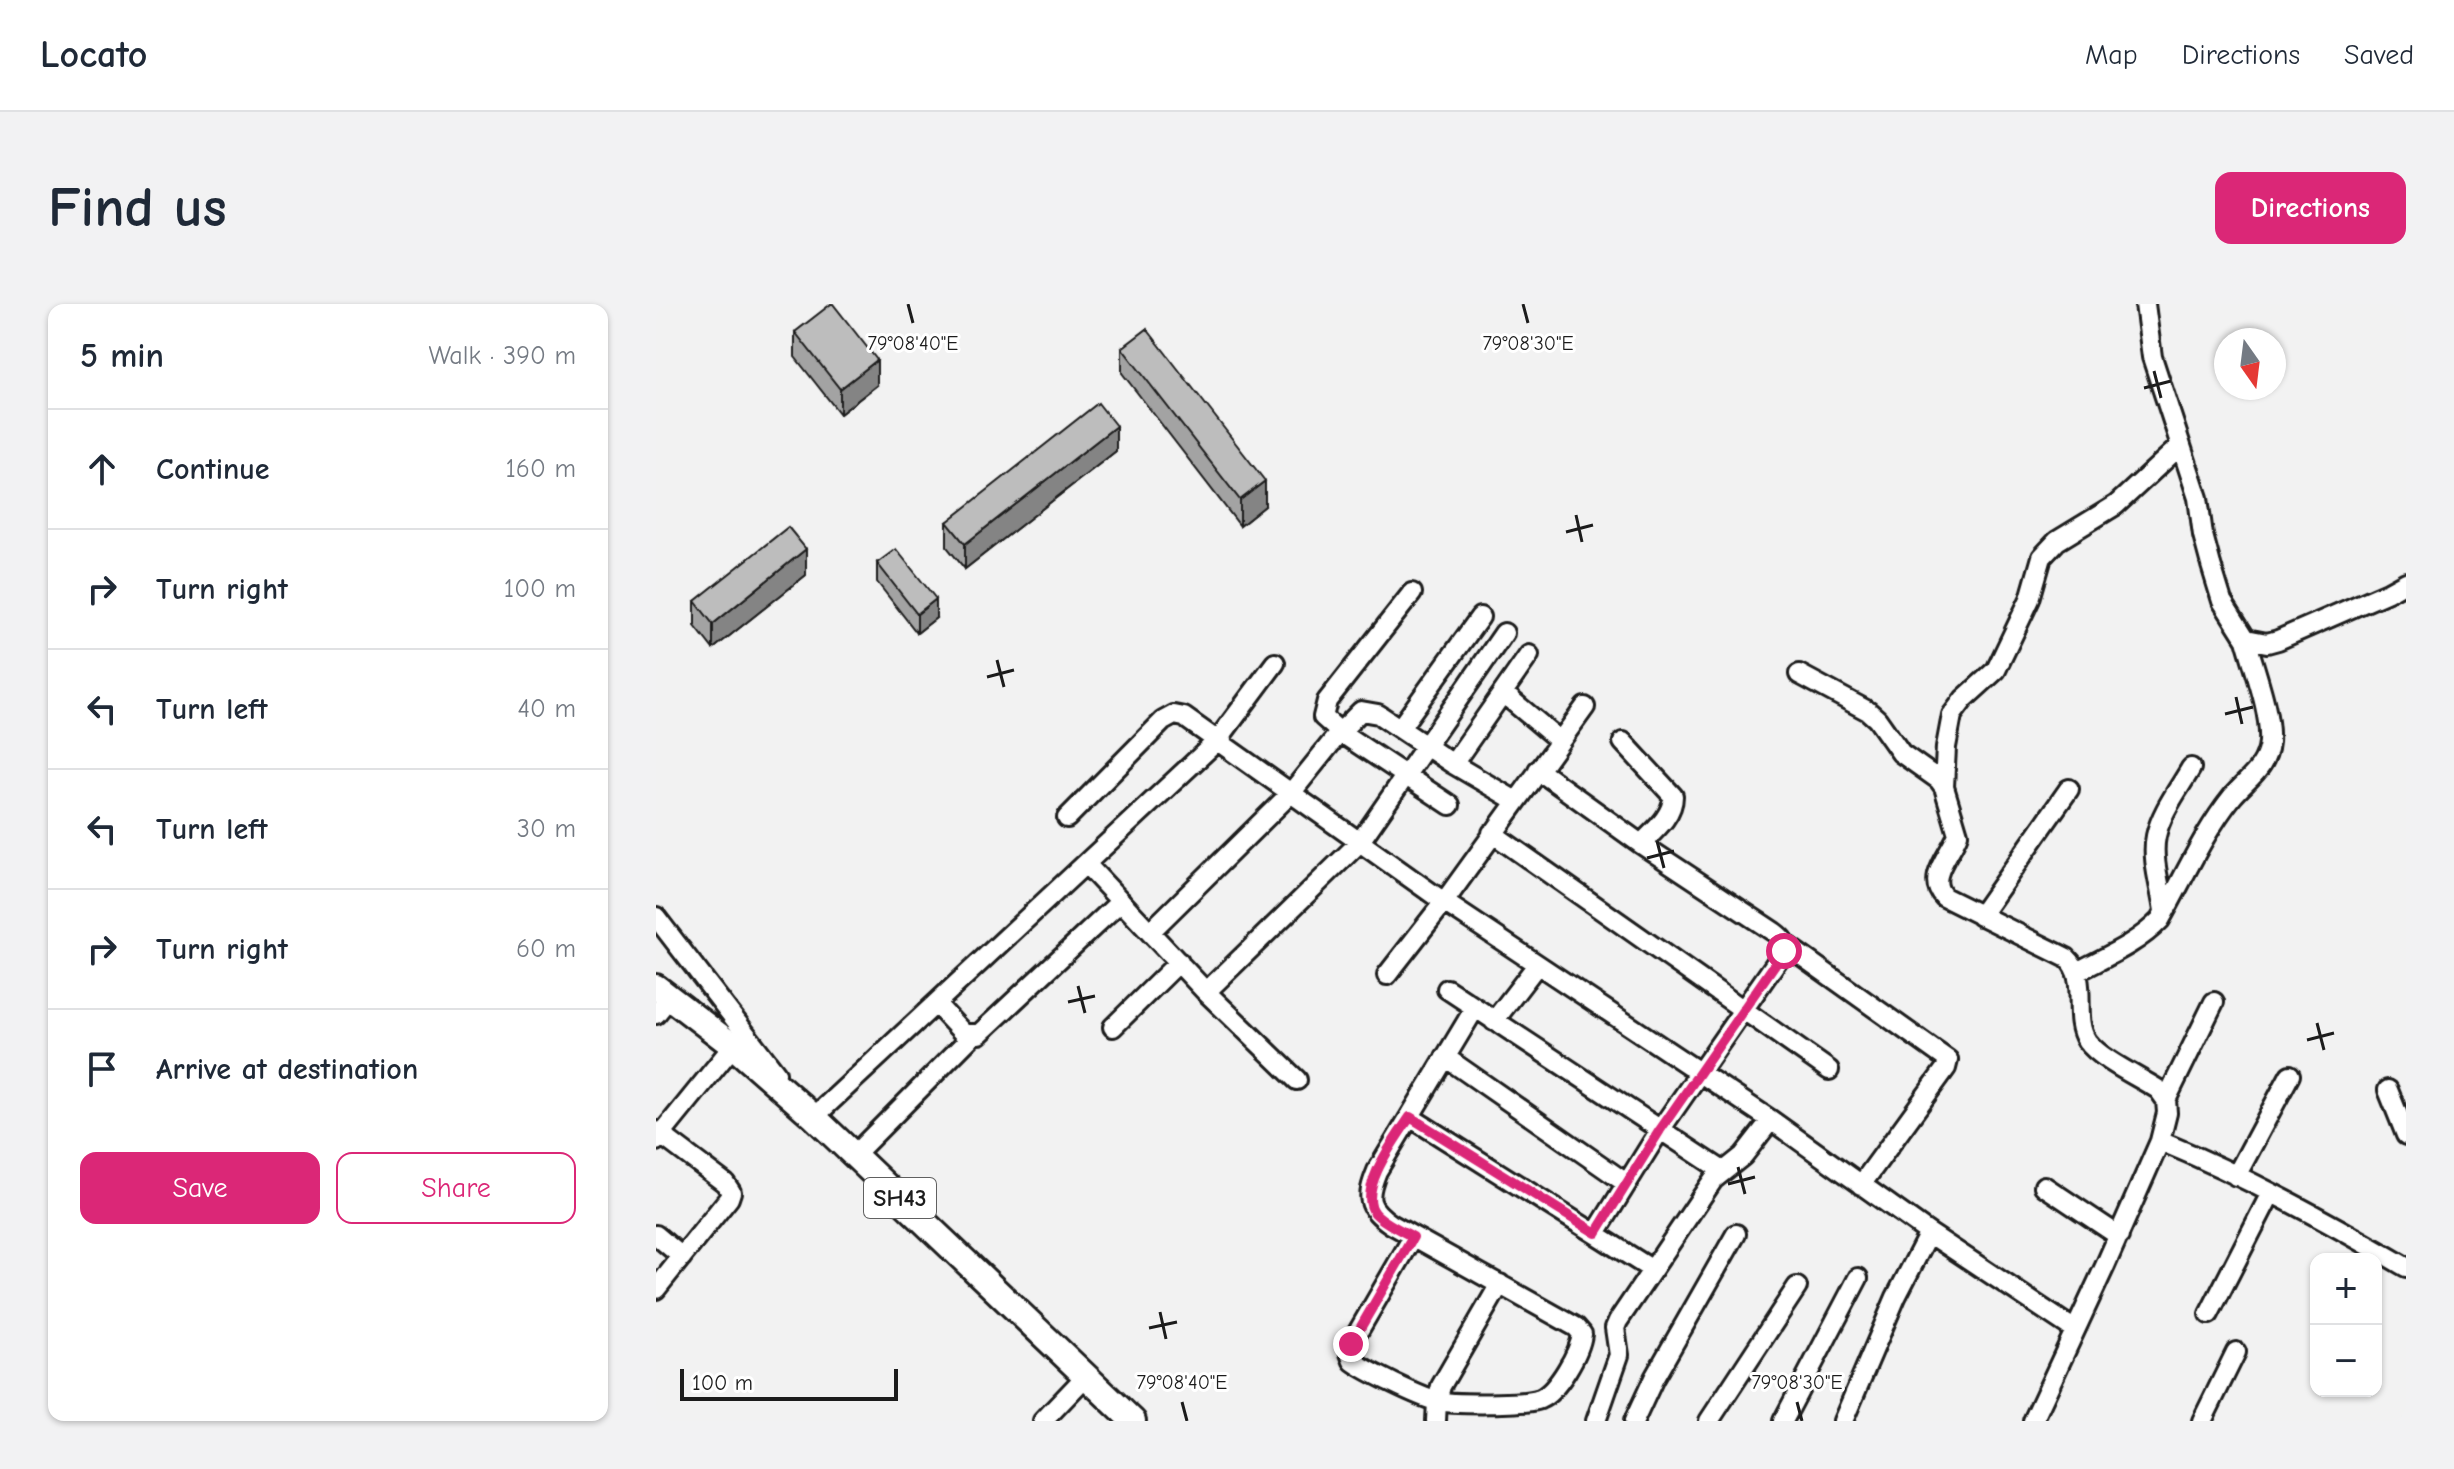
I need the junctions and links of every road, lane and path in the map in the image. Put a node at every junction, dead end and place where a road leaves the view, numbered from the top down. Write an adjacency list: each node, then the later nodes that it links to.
1 (2145, 304): 2 (street)
2 (2180, 446): 7 (street); 23 (street)
3 (2406, 582): 7 (street)
4 (1412, 593): 14 (street)
5 (1480, 617): 13 (street)
6 (1504, 633): 18 (street)
7 (2251, 641): 35 (street)
8 (1529, 655): 11 (street)
9 (1275, 663): 15 (street)
10 (1799, 674): 23 (street)
11 (1503, 693): 16 (street); 19 (street)
12 (1585, 707): 16 (street)
13 (1400, 728): 14 (street); 18 (street)
14 (1340, 732): 22 (street); 25 (street)
15 (1217, 741): 25 (street); 28 (street); 32 (street)
16 (1560, 741): 21 (street)
17 (1623, 742): 31 (street)
18 (1426, 745): 19 (street); 22 (street)
19 (1453, 764): 26 (street)
20 (2191, 768): 35 (street)
21 (1538, 770): 26 (street); 31 (street)
22 (1406, 775): 27 (street); 30 (street)
23 (1944, 787): 36 (street)
24 (2069, 789): 36 (street)
25 (1291, 793): 30 (street); 38 (street)
26 (1516, 801): 29 (street)
27 (1450, 805)
28 (1067, 818)
29 (1492, 833): 34 (street); 50 (street)
30 (1359, 843): 34 (street); 45 (street)
31 (1641, 844): 39 (street)
32 (1086, 864): 33 (street); 48 (street)
33 (1121, 901): 38 (street); 53 (street)
34 (1444, 902): 41 (street); 43 (street)
35 (2164, 911): 42 (street)
36 (1980, 916): 42 (street)
37 (656, 917): 62 (street)
38 (1150, 932): 40 (street)
39 (1785, 944): 50 (street); 73 (street)
40 (1179, 962): 45 (street); 52 (street)
41 (1537, 965): 51 (street); 57 (street)
42 (2077, 972): 61 (street)
43 (1387, 975)
44 (1447, 989): 49 (street)
45 (1206, 992): 59 (street)
46 (660, 1000): 54 (main road, SH43)
47 (2214, 1002): 61 (street)
48 (936, 1004): 53 (street); 62 (street)
49 (1475, 1008): 51 (street); 55 (street)
50 (1744, 1010): 56 (street); 57 (street)
51 (1494, 1021): 65 (street)
52 (1113, 1027)
53 (972, 1036): 69 (street)
54 (733, 1046): 62 (main road, SH43); 67 (street)
55 (1445, 1057): 63 (street); 72 (street)
56 (1829, 1070)
57 (1699, 1073): 64 (street); 65 (street)
58 (2290, 1075): 71 (street)
59 (1297, 1080)
60 (2388, 1090): 66 (street)
61 (2166, 1100): 68 (street)
62 (806, 1109): 69 (main road, SH43)
63 (1410, 1117): 76 (street); 81 (street)
64 (1771, 1120): 70 (street); 73 (street)
65 (1660, 1130): 70 (street); 72 (street)
66 (2406, 1135)
67 (658, 1136): 82 (street)
68 (2160, 1141): 71 (street); 80 (street)
69 (854, 1155): 92 (main road, SH43)
70 (1723, 1171): 84 (street)
71 (2236, 1176): 75 (street)
72 (1626, 1183): 76 (street)
73 (1861, 1185): 77 (street)
74 (2044, 1186): 80 (street)
75 (2271, 1193): 83 (street); 89 (street)
76 (1596, 1233): 84 (street)
77 (1929, 1233): 90 (street); 101 (street)
78 (1736, 1234): 98 (street)
79 (656, 1235): 82 (street)
80 (2119, 1236): 90 (street)
81 (1413, 1237): 86 (street); 93 (street)
82 (682, 1257): 88 (street)
83 (2406, 1267)
84 (1651, 1269): 97 (street)
85 (1858, 1278): 100 (street)
86 (1500, 1284): 93 (street); 93 (street)
87 (1797, 1287): 99 (street)
88 (656, 1289)
89 (2209, 1314)
90 (2075, 1330): 102 (street)
91 (2236, 1352): 103 (street)
92 (1086, 1376): 94 (street); 95 (main road, SH43)
93 (1437, 1401): 96 (street)
94 (1043, 1421)
95 (1133, 1421)
96 (1436, 1421)
97 (1596, 1421)
98 (1634, 1421)
99 (1709, 1421)
100 (1783, 1421)
101 (1843, 1421)
102 (2033, 1421)
103 (2202, 1421)

